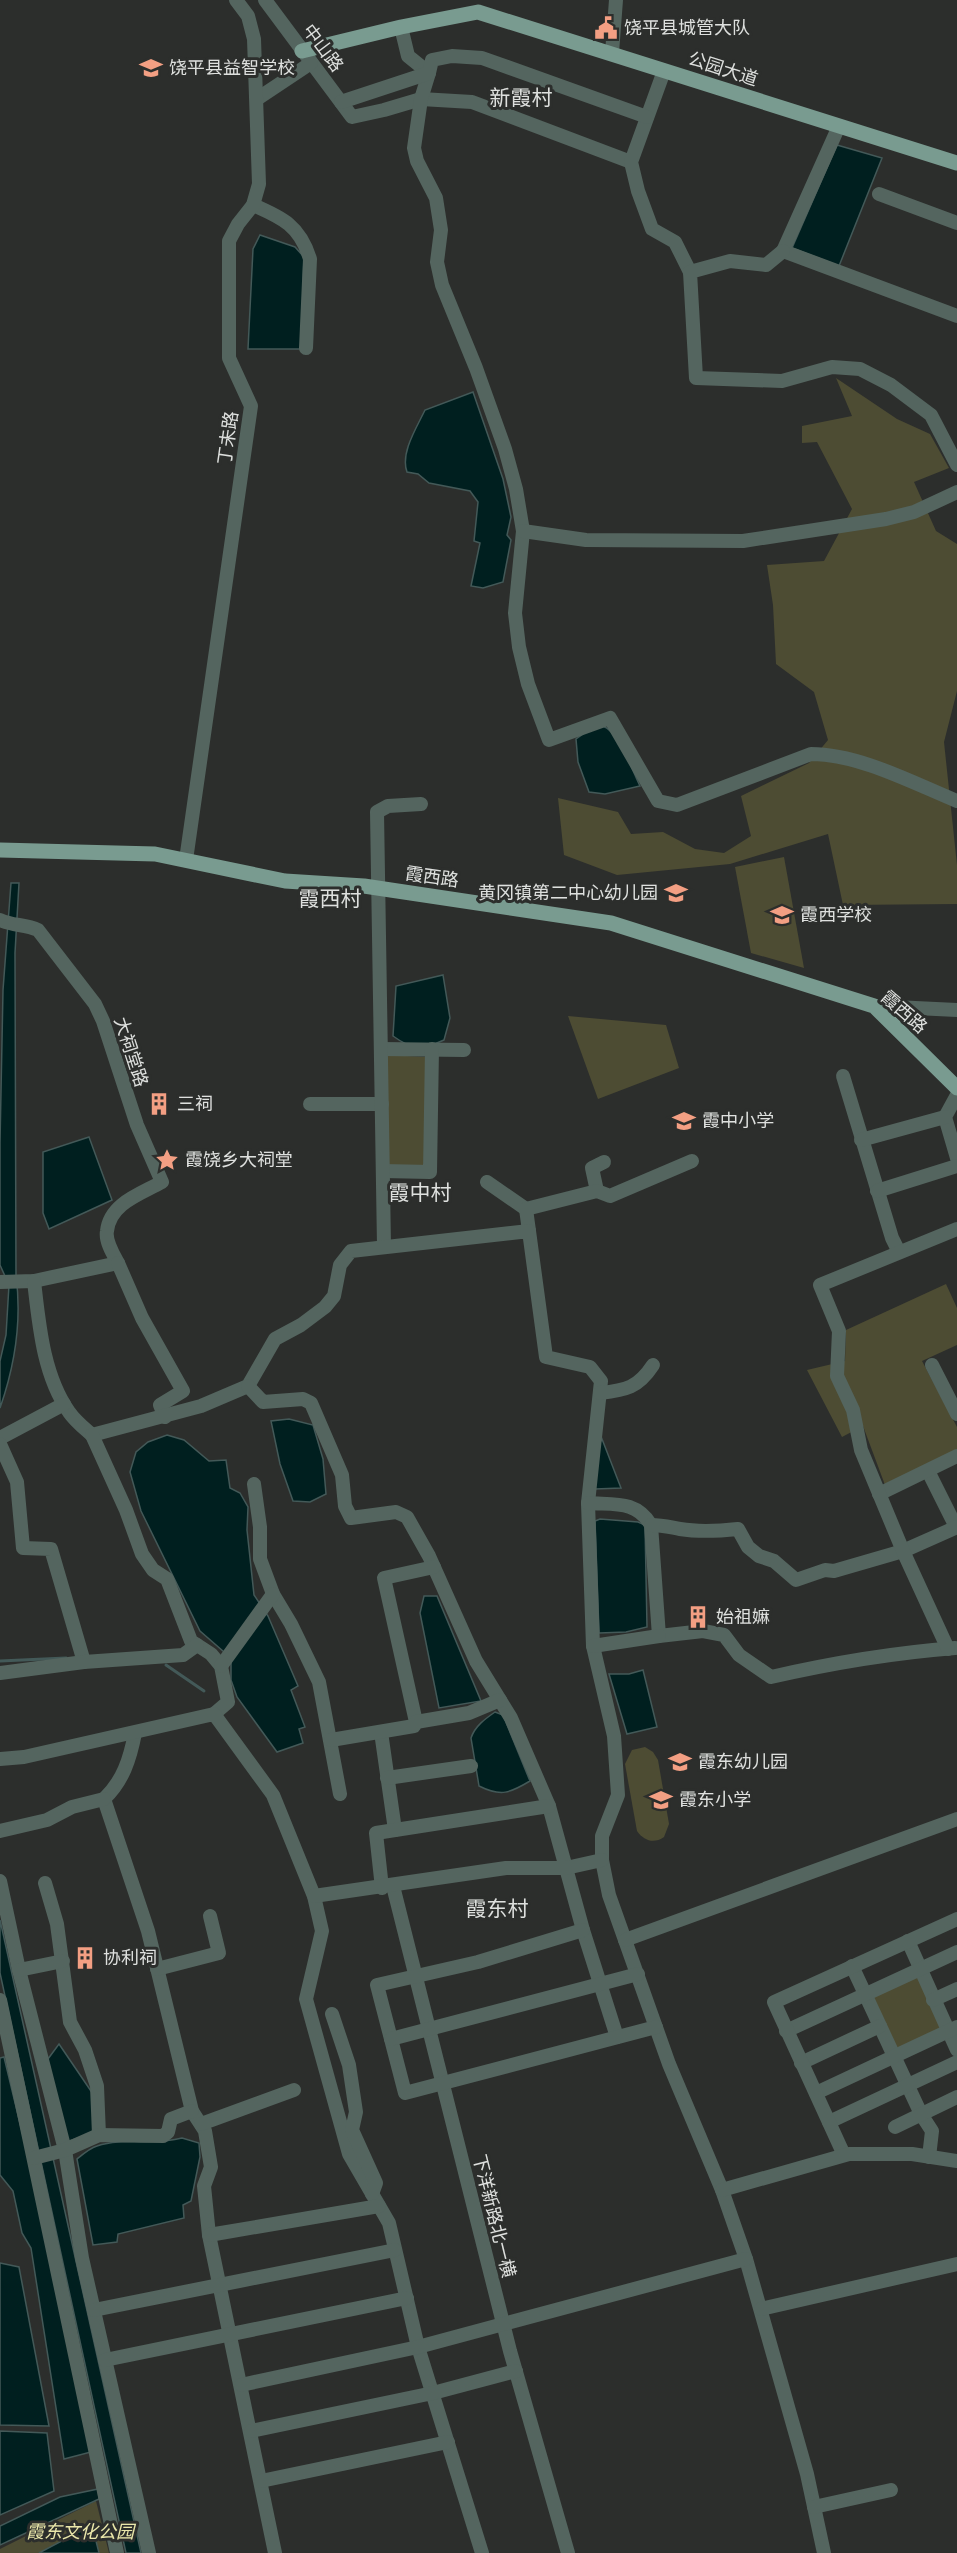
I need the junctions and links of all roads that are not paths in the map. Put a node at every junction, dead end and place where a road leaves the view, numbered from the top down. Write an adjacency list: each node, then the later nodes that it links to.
1 (236, 0): 10 (street, 丁未路)
2 (265, 0): 7 (street, 中山路)
3 (616, 0): 6 (street)
4 (479, 6): 5 (main road, 公园大道); 6 (main road, 公园大道)
5 (401, 27): 7 (main road, 公园大道); 9 (street)
6 (612, 52): 8 (main road, 公园大道)
7 (307, 57): 10 (street); 12 (street, 中山路)
8 (664, 71): 13 (street); 14 (main road, 公园大道)
9 (429, 73): 11 (street); 12 (street); 13 (street)
10 (257, 99): 18 (street, 丁未路)
11 (421, 99): 12 (street, 中山路); 15 (street); 26 (street)
12 (341, 102)
13 (647, 117): 15 (street)
14 (839, 126): 16 (main road, 公园大道); 20 (street)
15 (631, 162): 21 (street)
16 (957, 163)
17 (879, 194): 19 (street)
18 (253, 205): 23 (street); 30 (street, 丁未路)
19 (957, 223)
20 (783, 251): 21 (street); 22 (street)
21 (690, 272): 24 (street)
22 (957, 316)
23 (306, 348)
24 (957, 465)
25 (957, 492): 26 (street)
26 (523, 531): 27 (street)
27 (957, 801)
28 (420, 804): 31 (street)
29 (0, 849): 30 (main road, 霞西路)
30 (186, 860): 31 (main road, 霞西路)
31 (378, 888): 33 (main road, 霞西路); 35 (street)
32 (8, 922): 58 (street, 大祠堂路)
33 (874, 1006): 34 (street); 39 (main road, 霞西路)
34 (957, 1010)
35 (381, 1049): 36 (street); 42 (street)
36 (432, 1049): 37 (street); 49 (street)
37 (464, 1050)
38 (843, 1076): 44 (street)
39 (957, 1088)
40 (957, 1095): 43 (street)
41 (310, 1104): 42 (street)
42 (382, 1104): 49 (street)
43 (945, 1117): 44 (street); 45 (street)
44 (861, 1140): 52 (street)
45 (957, 1158)
46 (692, 1161): 51 (street)
47 (604, 1162): 51 (street)
48 (957, 1166): 52 (street)
49 (383, 1171): 56 (street)
50 (487, 1182): 53 (street)
51 (597, 1191): 53 (street)
52 (877, 1191): 57 (street)
53 (526, 1209): 55 (street)
54 (957, 1229): 57 (street)
55 (529, 1231): 56 (street); 64 (street)
56 (384, 1246): 63 (street)
57 (899, 1252): 74 (street)
58 (118, 1263): 59 (street); 67 (street)
59 (34, 1281): 60 (street); 65 (street)
60 (8, 1282)
61 (653, 1365): 64 (street)
62 (932, 1365): 66 (street)
63 (248, 1386): 67 (street); 79 (street)
64 (600, 1393): 75 (street)
65 (64, 1404): 68 (street); 69 (street)
66 (957, 1414)
67 (165, 1417): 68 (street)
68 (92, 1436): 82 (street)
69 (0, 1438)
70 (0, 1444): 85 (street)
71 (957, 1456): 72 (street)
72 (928, 1471): 74 (street); 77 (street)
73 (254, 1484): 80 (street)
74 (879, 1494): 78 (street)
75 (588, 1503): 76 (street); 83 (street)
76 (651, 1526): 78 (street); 81 (street)
77 (956, 1527): 78 (street)
78 (903, 1551): 84 (street)
79 (434, 1568): 88 (street); 90 (street)
80 (273, 1594): 86 (street); 93 (street)
81 (659, 1636): 83 (street); 84 (street)
82 (196, 1645): 85 (street); 86 (street)
83 (594, 1646): 103 (street)
84 (953, 1648)
85 (84, 1662): 87 (street)
86 (221, 1666): 89 (street)
87 (0, 1673)
88 (500, 1700): 90 (street); 99 (street)
89 (214, 1714): 92 (street); 108 (street)
90 (417, 1722): 91 (street)
91 (381, 1732): 93 (street); 96 (street)
92 (135, 1733): 94 (street); 98 (street)
93 (331, 1740): 97 (street)
94 (0, 1760)
95 (471, 1766): 96 (street)
96 (387, 1778): 101 (street)
97 (340, 1794)
98 (104, 1799): 102 (street); 117 (street)
99 (549, 1806): 101 (street); 104 (street)
100 (957, 1820): 112 (street)
101 (395, 1830): 107 (street, 下洋新路北一横)
102 (0, 1831)
103 (602, 1860): 104 (street); 112 (street)
104 (566, 1868): 107 (street); 111 (street)
105 (0, 1881): 119 (street)
106 (45, 1883): 115 (street)
107 (387, 1887): 108 (street); 121 (street, 下洋新路北一横)
108 (314, 1896): 156 (street)
109 (210, 1916): 117 (street)
110 (957, 1919): 113 (street)
111 (584, 1930): 121 (street); 122 (street)
112 (625, 1940): 120 (street)
113 (908, 1941): 116 (street); 118 (street)
114 (957, 1952): 118 (street)
115 (63, 1961): 119 (street); 149 (street)
116 (852, 1966): 124 (street); 132 (street)
117 (157, 1969): 144 (street)
118 (920, 1969): 124 (street); 126 (street)
119 (19, 1970): 150 (street)
120 (638, 1974): 122 (street); 129 (street)
121 (415, 1977): 131 (street, 下洋新路北一横); 134 (street)
122 (600, 1985): 131 (street); 133 (street)
123 (957, 1989): 126 (street)
124 (865, 1995): 128 (street); 132 (street)
125 (0, 2000): 153 (street)
126 (933, 2000): 130 (street)
127 (332, 2014): 156 (street)
128 (880, 2026): 136 (street); 138 (street)
129 (656, 2027): 133 (street); 155 (street)
130 (952, 2029): 135 (street); 136 (street)
131 (428, 2030): 134 (street); 139 (street, 下洋新路北一横)
132 (786, 2031): 138 (street)
133 (617, 2037): 139 (street)
134 (391, 2039): 139 (street)
135 (957, 2050)
136 (894, 2057): 140 (street); 142 (street)
137 (957, 2062): 140 (street)
138 (801, 2063): 142 (street)
139 (442, 2083): 165 (street, 下洋新路北一横)
140 (907, 2085): 145 (street); 146 (street)
141 (294, 2090): 147 (street)
142 (816, 2093): 146 (street)
143 (957, 2097): 145 (street)
144 (192, 2111): 147 (street); 149 (street)
145 (921, 2114): 148 (street); 152 (street)
146 (829, 2122): 151 (street)
147 (201, 2124): 157 (street)
148 (895, 2127)
149 (99, 2135): 150 (street)
150 (65, 2150): 153 (street); 164 (street)
151 (844, 2155): 152 (street); 155 (street)
152 (929, 2157): 154 (street)
153 (33, 2158): 177 (street)
154 (957, 2161)
155 (722, 2190): 159 (street)
156 (375, 2200): 157 (street); 158 (street)
157 (209, 2235): 161 (street)
158 (395, 2250): 161 (street); 162 (street)
159 (746, 2259): 163 (street); 165 (street)
160 (957, 2264): 163 (street)
161 (219, 2286): 164 (street); 166 (street)
162 (407, 2298): 166 (street); 167 (street)
163 (761, 2309): 176 (street)
164 (94, 2310): 168 (street)
165 (503, 2324): 167 (street); 169 (street, 下洋新路北一横)
166 (231, 2335): 168 (street); 170 (street)
167 (418, 2347): 170 (street); 171 (street)
168 (105, 2360): 178 (street)
169 (516, 2371): 171 (street); 181 (street, 下洋新路北一横)
170 (241, 2385): 172 (street)
171 (433, 2393): 172 (street); 173 (street)
172 (251, 2432): 174 (street)
173 (448, 2442): 174 (street); 180 (street)
174 (261, 2481): 179 (street)
175 (891, 2490): 176 (street)
176 (814, 2507): 182 (street)
177 (117, 2553)
178 (149, 2553)
179 (276, 2553)
180 (482, 2553)
181 (568, 2553)
182 (824, 2553)

